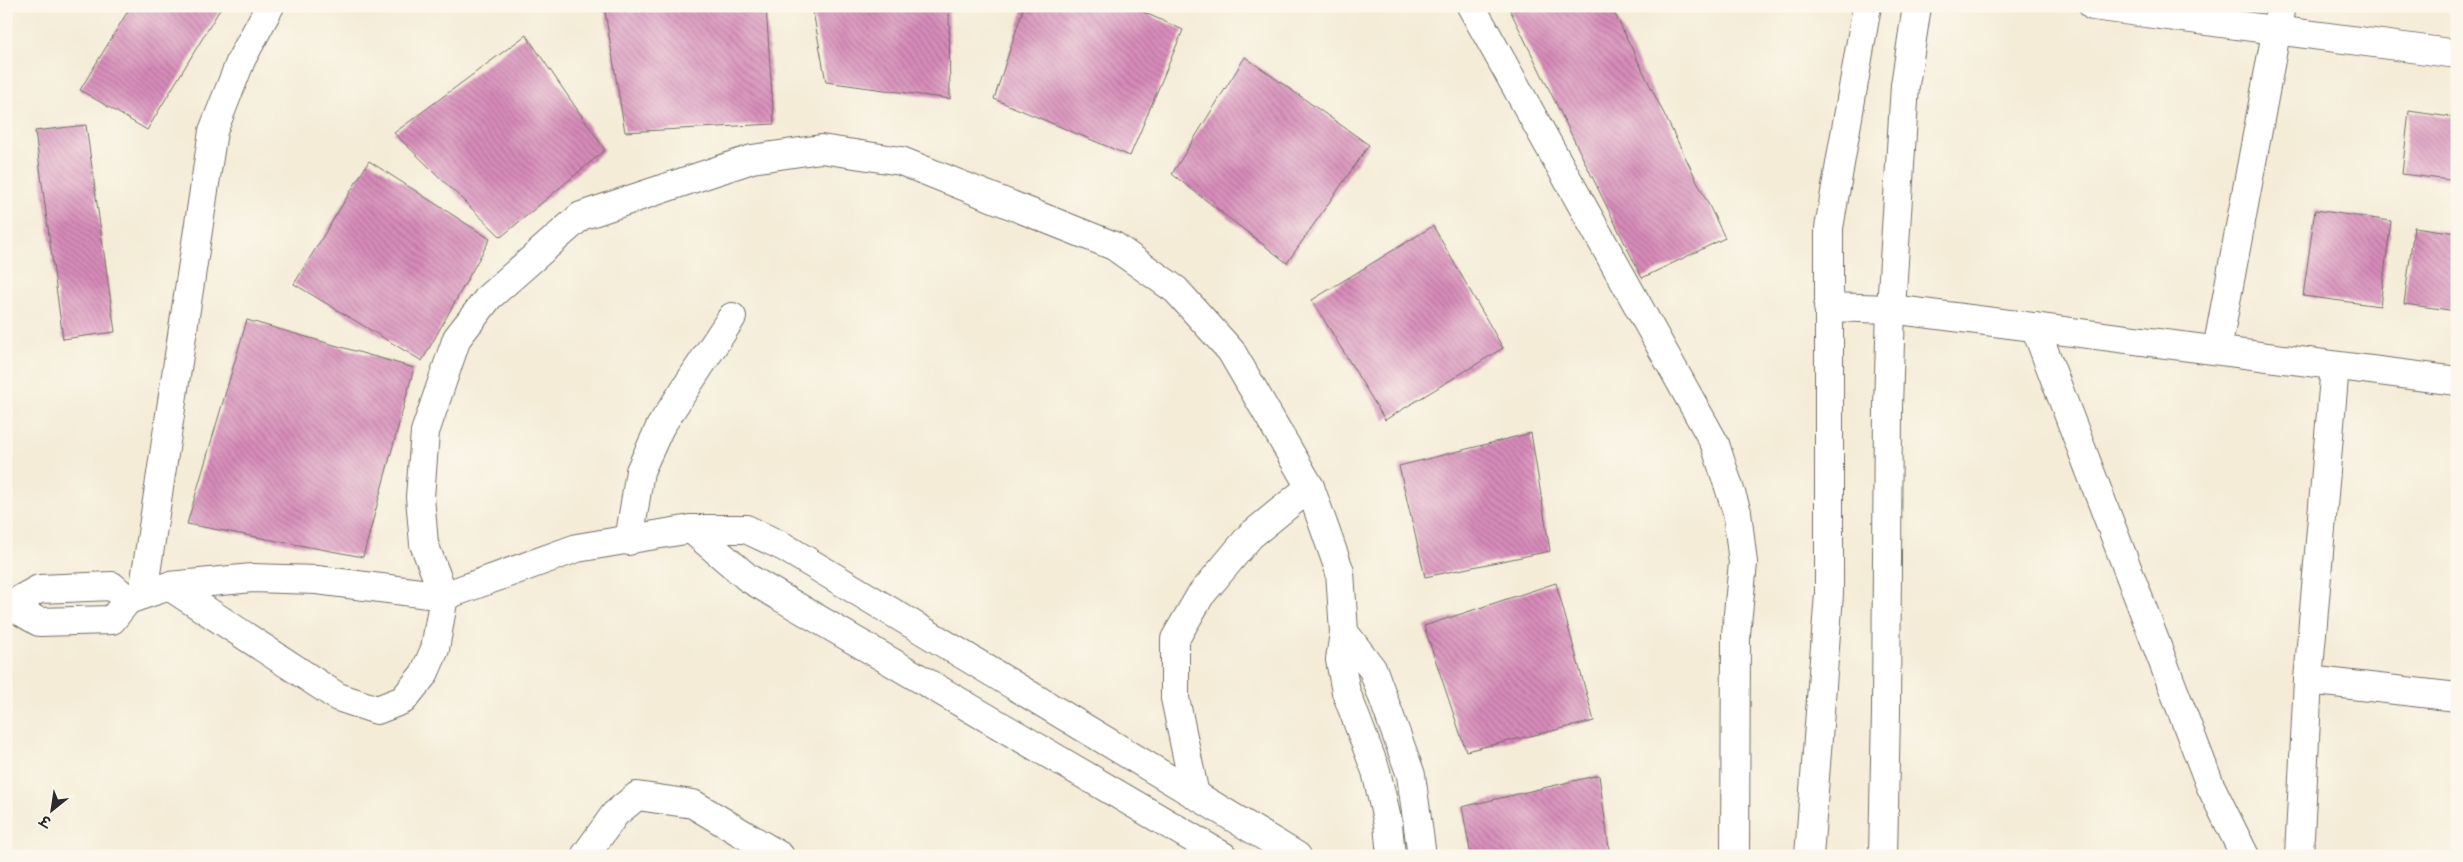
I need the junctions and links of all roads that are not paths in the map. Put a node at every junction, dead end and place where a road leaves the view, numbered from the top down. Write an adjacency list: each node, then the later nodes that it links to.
1 (270, 6): 20 (street)
2 (1471, 6): 32 (street)
3 (1867, 6): 8 (street)
4 (1917, 6): 9 (street)
5 (2092, 6): 6 (street)
6 (2280, 18): 7 (street); 12 (street)
7 (2457, 54)
8 (1828, 307): 9 (street); 33 (street)
9 (1891, 309): 11 (street); 34 (street)
10 (732, 318): 17 (street)
11 (2035, 327): 12 (street); 35 (street)
12 (2217, 350): 13 (street)
13 (2335, 366): 14 (street); 23 (street)
14 (2457, 381)
15 (1310, 487): 19 (street); 22 (street); 25 (street)
16 (691, 529): 17 (street); 25 (street); 28 (street)
17 (628, 540): 19 (street)
18 (169, 586): 19 (street); 19 (street); 20 (street)
19 (444, 596)
20 (136, 597): 21 (street)
21 (8, 605)
22 (1344, 632): 30 (street); 31 (street)
23 (2308, 680): 24 (street); 36 (street)
24 (2457, 697)
25 (1195, 795): 29 (street)
26 (585, 856): 27 (street)
27 (780, 856)
28 (1222, 856)
29 (1297, 856)
30 (1391, 856)
31 (1422, 856)
32 (1735, 856)
33 (1809, 856)
34 (1883, 856)
35 (2246, 856)
36 (2299, 856)

